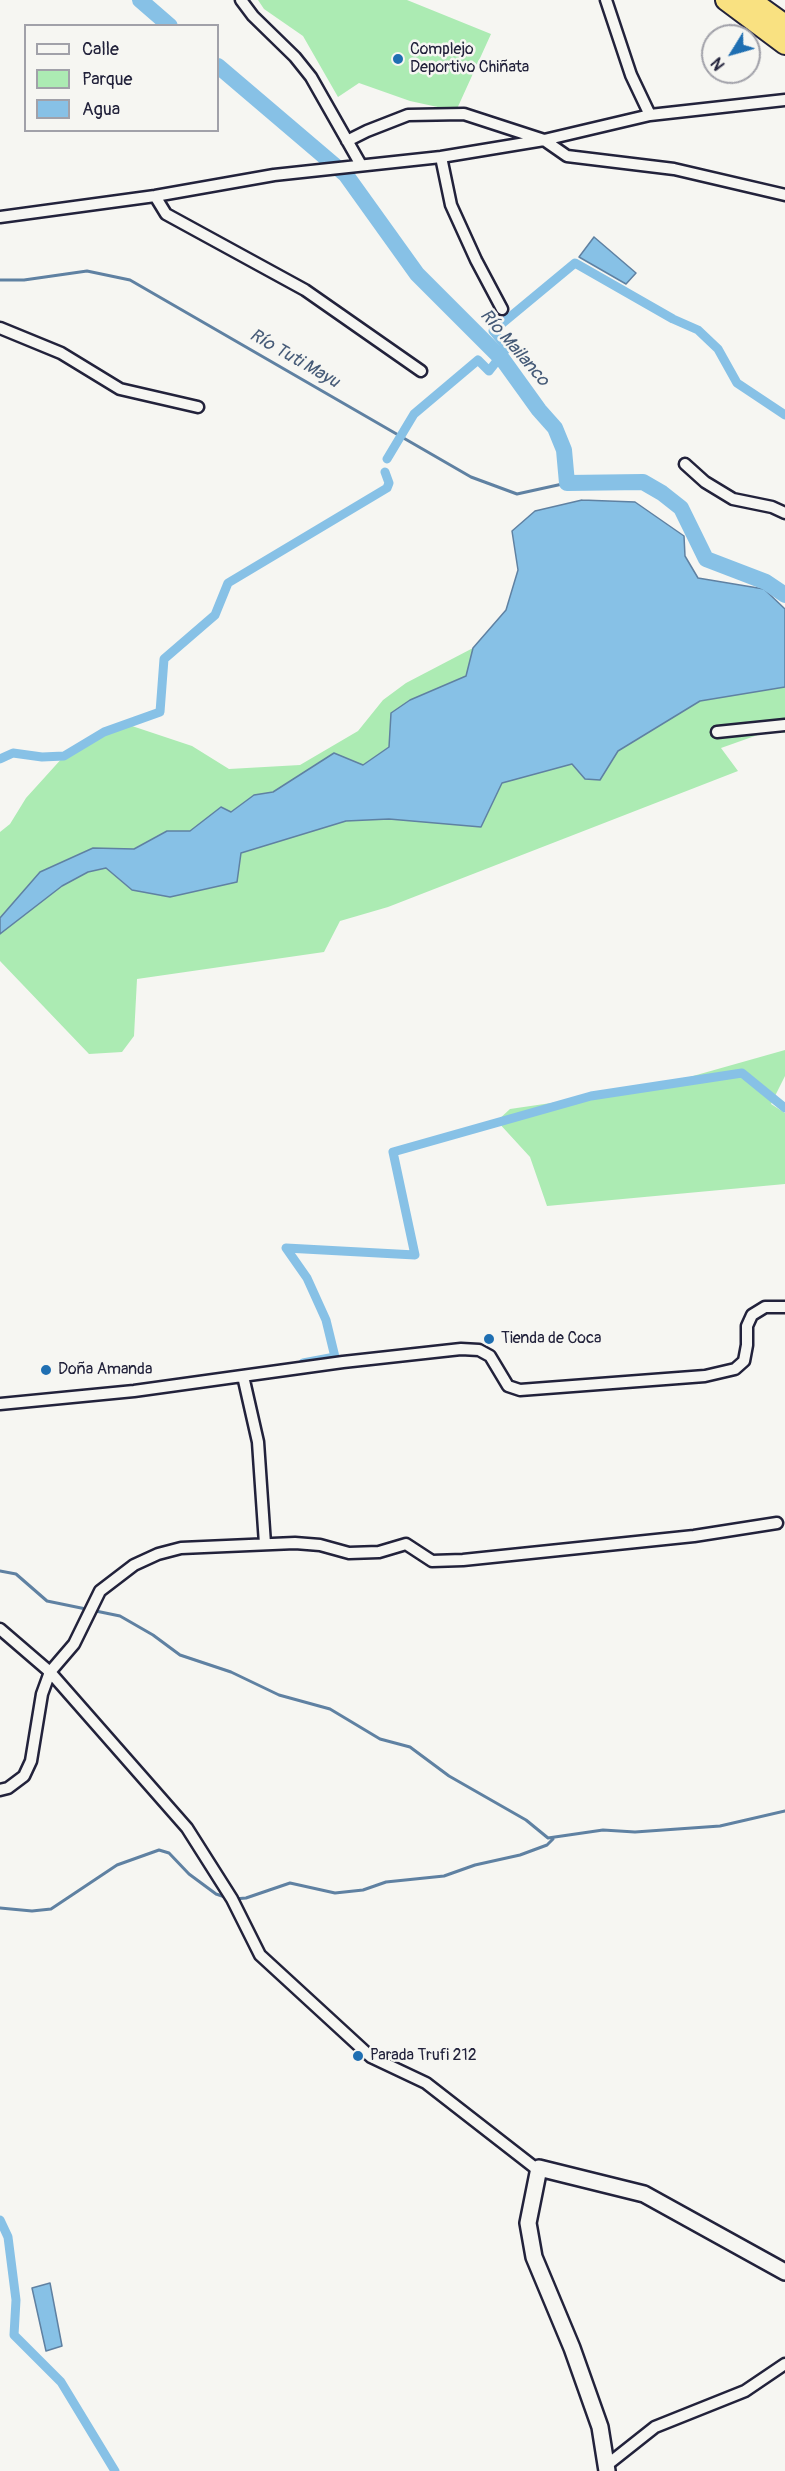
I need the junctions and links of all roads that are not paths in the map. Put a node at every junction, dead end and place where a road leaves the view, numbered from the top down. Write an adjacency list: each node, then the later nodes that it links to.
1 (241, 0): 10 (street)
2 (606, 0): 8 (street)
3 (726, 0): 6 (highway)
4 (750, 0): 5 (highway)
5 (785, 25)
6 (785, 44)
7 (785, 100): 8 (street)
8 (650, 115): 9 (street)
9 (544, 140): 10 (street); 11 (street); 13 (street)
10 (347, 141): 12 (street)
11 (441, 157): 12 (street); 16 (street)
12 (361, 165): 14 (street)
13 (785, 195)
14 (155, 196): 15 (street); 18 (street)
15 (0, 217)
16 (502, 309)
17 (0, 328): 19 (street)
18 (421, 371)
19 (198, 407)
20 (685, 464): 21 (street)
21 (785, 513)
22 (785, 725): 23 (street)
23 (717, 732)
24 (785, 1307): 25 (street)
25 (243, 1376): 26 (street); 28 (street)
26 (0, 1404)
27 (777, 1523): 28 (street)
28 (265, 1544): 30 (street)
29 (0, 1629): 30 (street)
30 (50, 1672): 31 (street); 32 (street)
31 (0, 1790)
32 (539, 2168): 33 (main road); 35 (main road)
33 (785, 2272)
34 (785, 2364): 35 (street)
35 (607, 2468)

